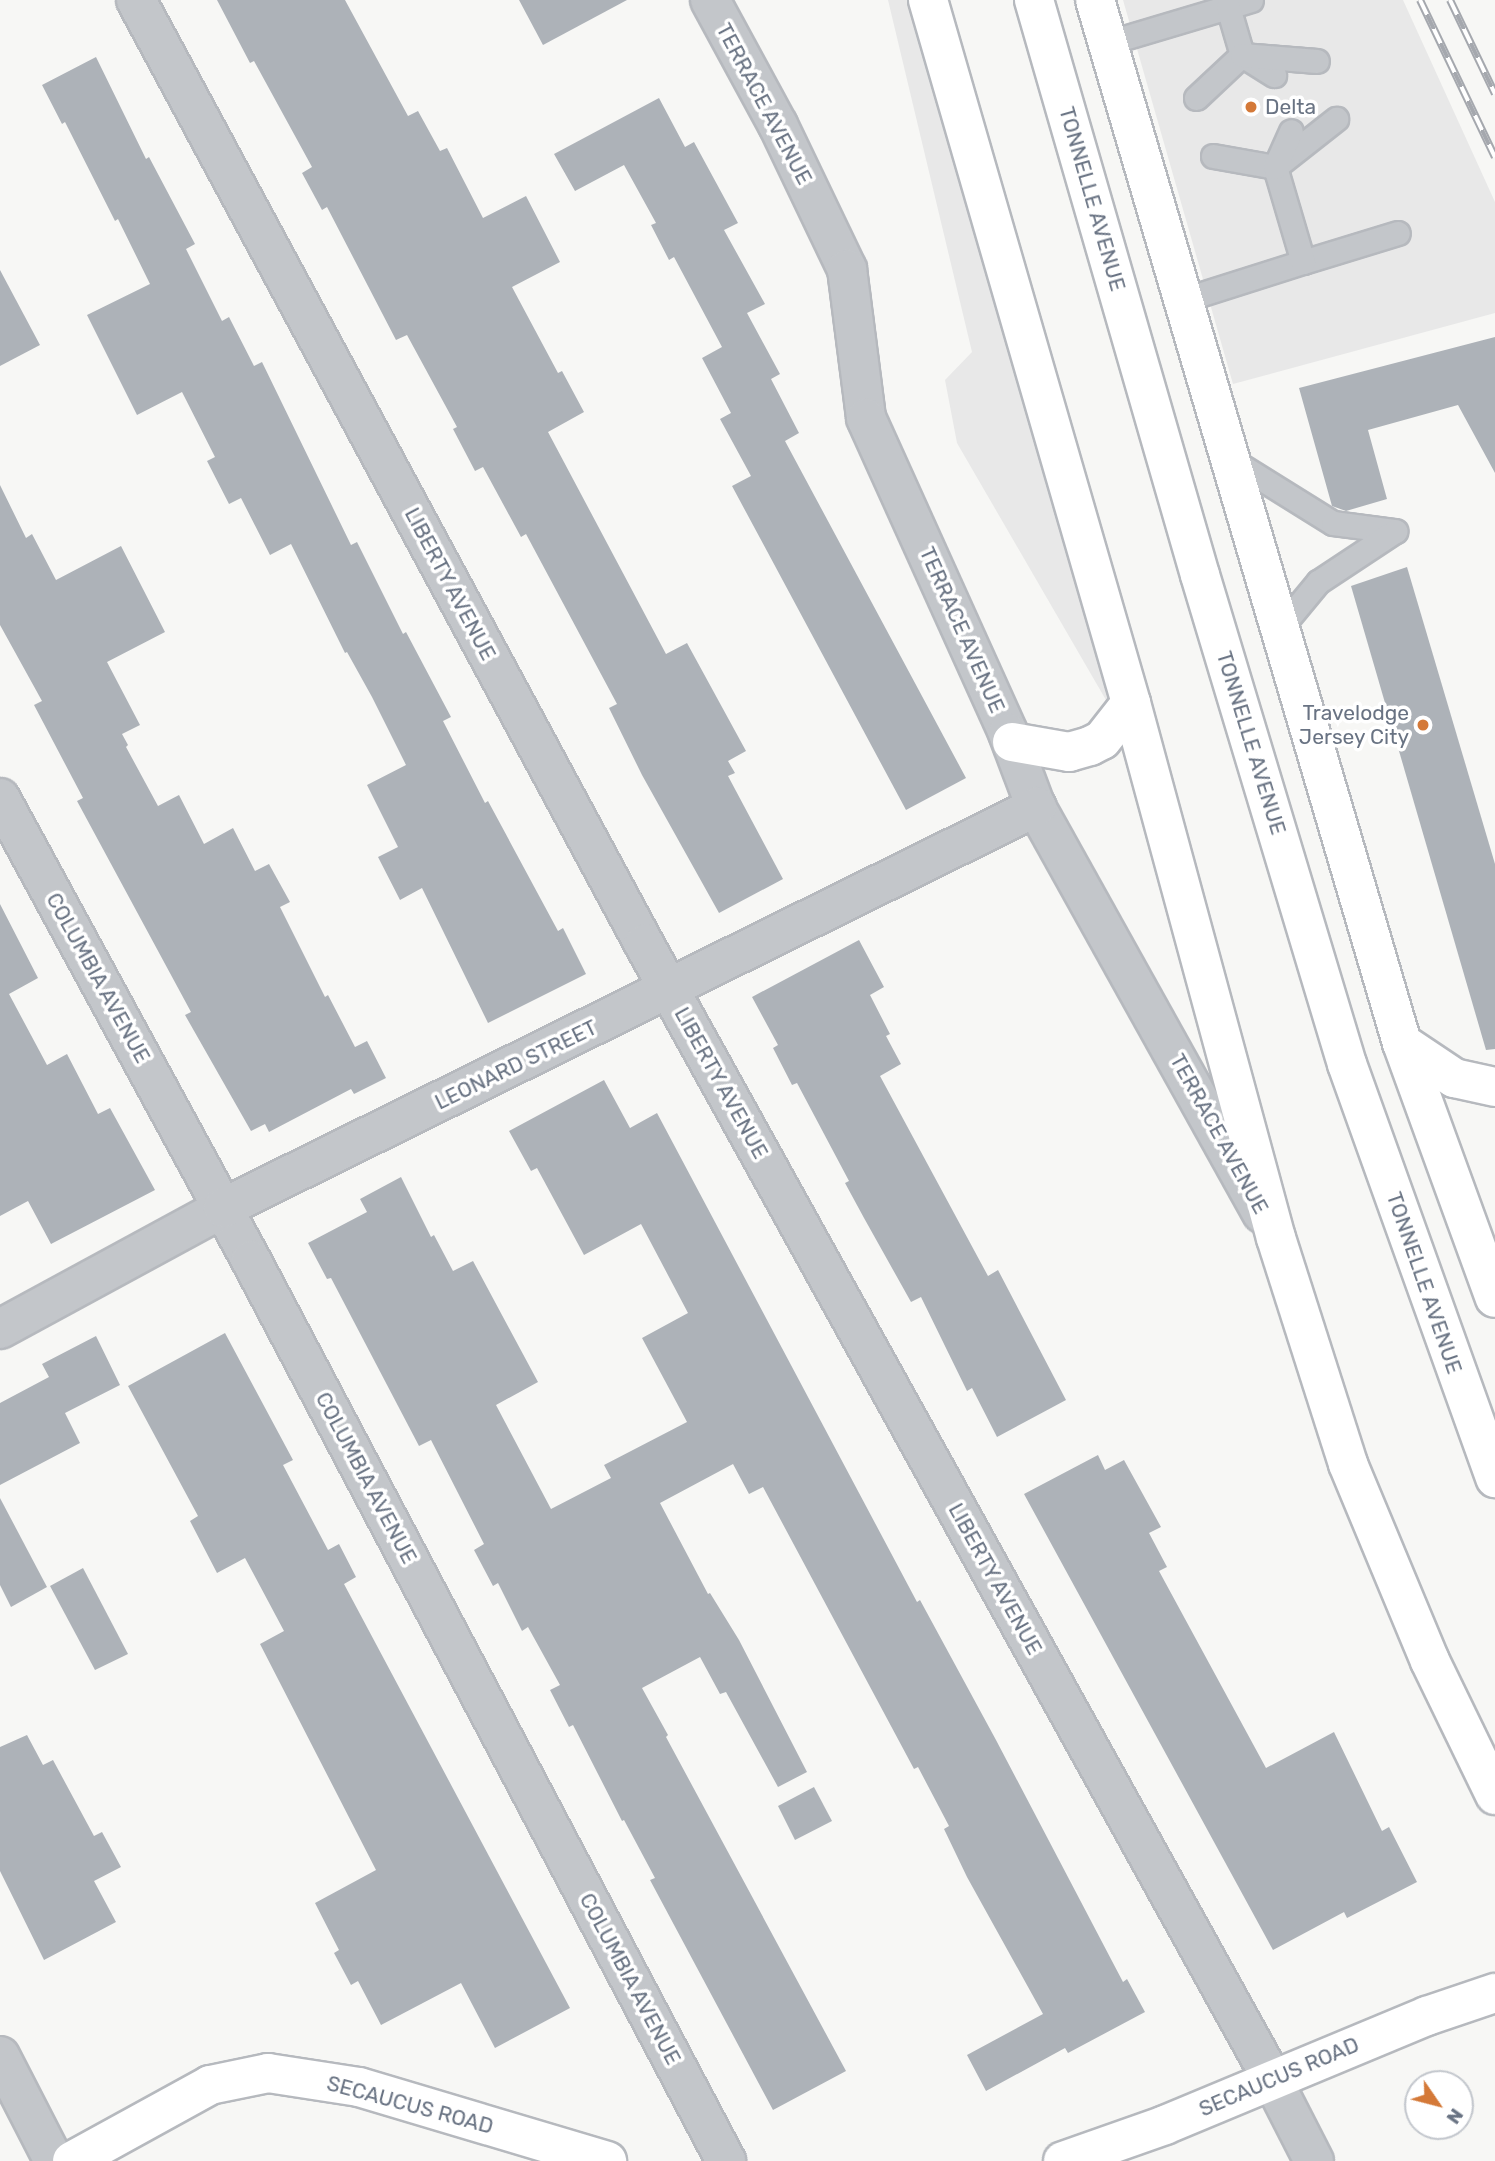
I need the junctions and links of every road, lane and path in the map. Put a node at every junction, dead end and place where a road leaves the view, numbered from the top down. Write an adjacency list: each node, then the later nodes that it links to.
1 (136, 0): 28 (street, LIBERTY AVENUE)
2 (710, 0): 25 (street, TERRACE AVENUE)
3 (928, 0): 24 (main road)
4 (1034, 0): 35 (main road, TONNELLE AVENUE)
5 (1095, 0): 8 (main road)
6 (1251, 0): 7 (lane)
7 (1228, 7): 8 (lane); 9 (lane)
8 (1107, 43): 21 (main road)
9 (1242, 55): 10 (lane); 11 (lane); 12 (lane); 13 (lane)
10 (1317, 61)
11 (1274, 75)
12 (1226, 87)
13 (1196, 97)
14 (1336, 118): 18 (lane)
15 (1291, 131): 18 (lane)
16 (1244, 146): 18 (lane)
17 (1213, 156): 18 (lane)
18 (1275, 167): 20 (lane)
19 (1398, 233): 20 (lane)
20 (1303, 262): 21 (lane)
21 (1183, 300): 22 (main road)
22 (1230, 459): 23 (main road); 23 (lane)
23 (1280, 628): 29 (main road)
24 (1131, 703): 25 (main road); 32 (main road)
25 (1012, 742): 27 (street, TERRACE AVENUE)
26 (0, 798): 31 (street, COLUMBIA AVENUE)
27 (1036, 807): 28 (street, LEONARD STREET); 32 (street, TERRACE AVENUE)
28 (669, 989): 31 (street, LEONARD STREET); 39 (street, LIBERTY AVENUE)
29 (1402, 1043): 30 (main road); 33 (main road)
30 (1495, 1087)
31 (223, 1208): 34 (street, LEONARD STREET); 43 (street, COLUMBIA AVENUE)
32 (1276, 1238): 36 (main road)
33 (1495, 1298)
34 (0, 1329)
35 (1495, 1478)
36 (1495, 1795)
37 (1495, 1993): 39 (main road, SECAUCUS ROAD)
38 (0, 2056): 40 (street)
39 (1272, 2079): 44 (main road, SECAUCUS ROAD); 45 (street, LIBERTY AVENUE)
40 (54, 2161)
41 (72, 2161): 42 (main road, SECAUCUS ROAD)
42 (607, 2161)
43 (726, 2161)
44 (1063, 2161)
45 (1314, 2161)

